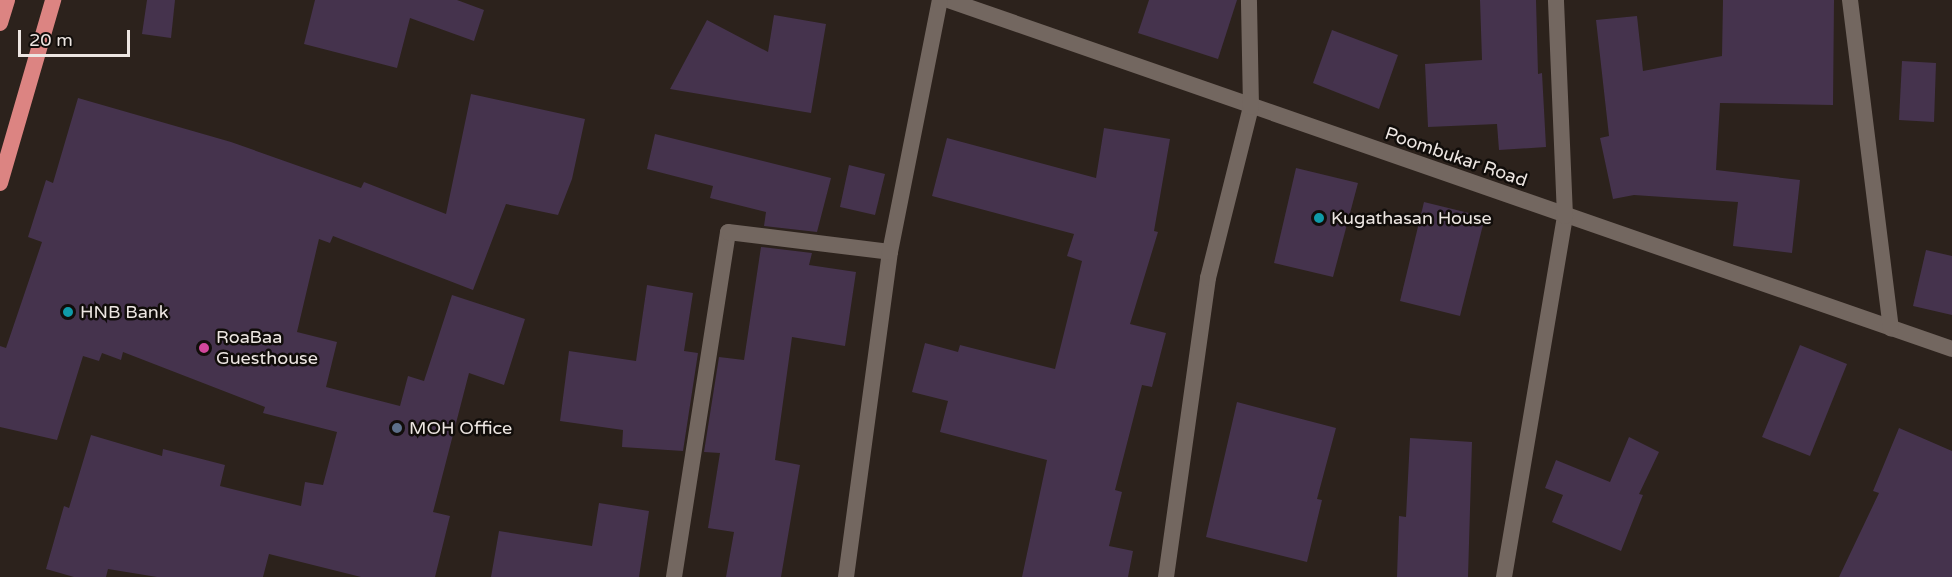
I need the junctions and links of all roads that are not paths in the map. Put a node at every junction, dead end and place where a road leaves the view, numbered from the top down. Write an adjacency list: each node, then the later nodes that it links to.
1 (7, 0): 8 (highway)
2 (52, 0): 10 (highway)
3 (940, 0): 12 (street)
4 (948, 0): 9 (street, Poombukar Road)
5 (1249, 0): 9 (street)
6 (1556, 0): 11 (street)
7 (1850, 0): 13 (street)
8 (0, 23)
9 (1251, 107): 11 (street, Poombukar Road); 17 (street)
10 (0, 183)
11 (1565, 216): 13 (street, Poombukar Road); 18 (street)
12 (891, 252): 15 (street); 16 (street)
13 (1891, 328): 14 (street, Poombukar Road)
14 (1952, 349)
15 (674, 577)
16 (846, 577)
17 (1166, 577)
18 (1504, 577)

